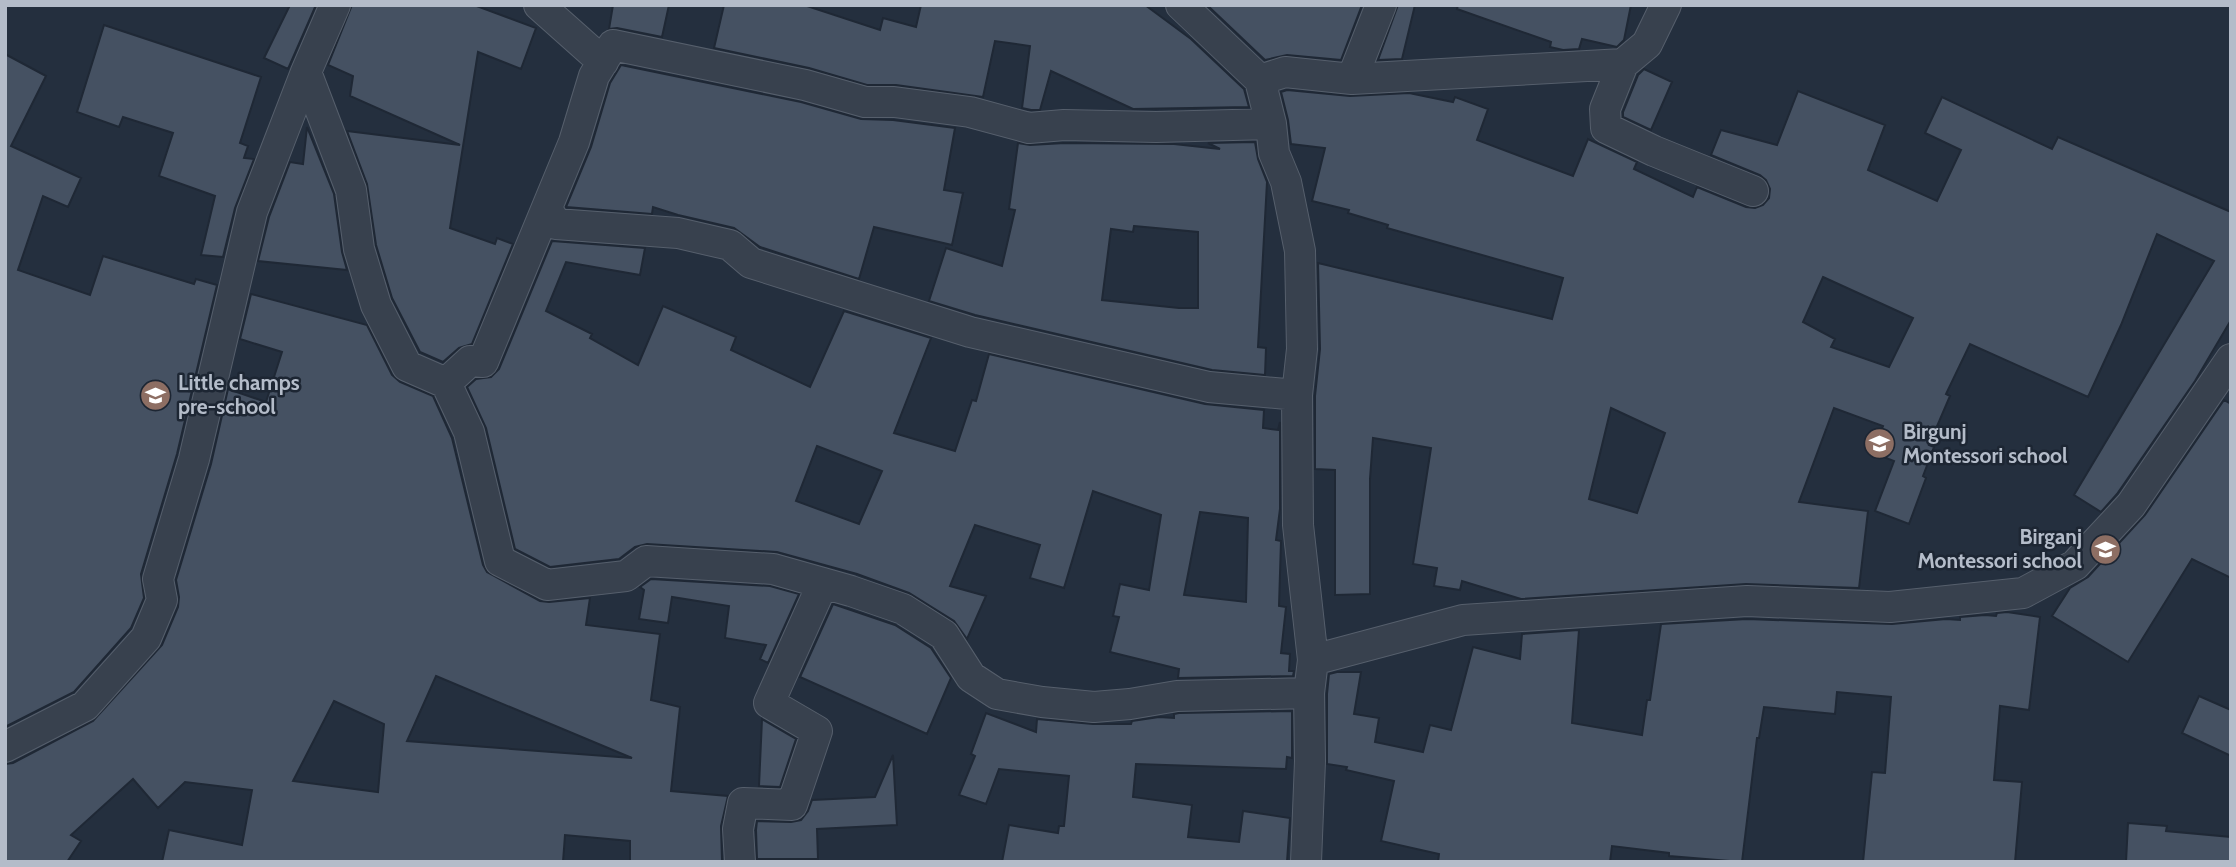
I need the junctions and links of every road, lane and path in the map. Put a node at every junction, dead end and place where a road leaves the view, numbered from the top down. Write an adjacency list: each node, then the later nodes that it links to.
1 (335, 5): 8 (street)
2 (539, 5): 6 (street)
3 (1181, 5): 10 (street)
4 (1381, 5): 9 (street)
5 (1666, 5): 7 (street)
6 (603, 62): 11 (street); 13 (street)
7 (1622, 64): 9 (street); 12 (street)
8 (306, 72): 15 (street); 20 (street)
9 (1352, 79): 10 (street)
10 (1260, 80): 11 (street)
11 (1271, 124): 16 (street)
12 (1753, 191)
13 (547, 209): 15 (street); 16 (street)
14 (2231, 359): 18 (street)
15 (446, 383): 17 (street)
16 (1297, 395): 18 (street)
17 (823, 583): 19 (street); 21 (street)
18 (1313, 660): 19 (street)
19 (1309, 693): 22 (street)
20 (5, 747)
21 (740, 862)
22 (1306, 862)

